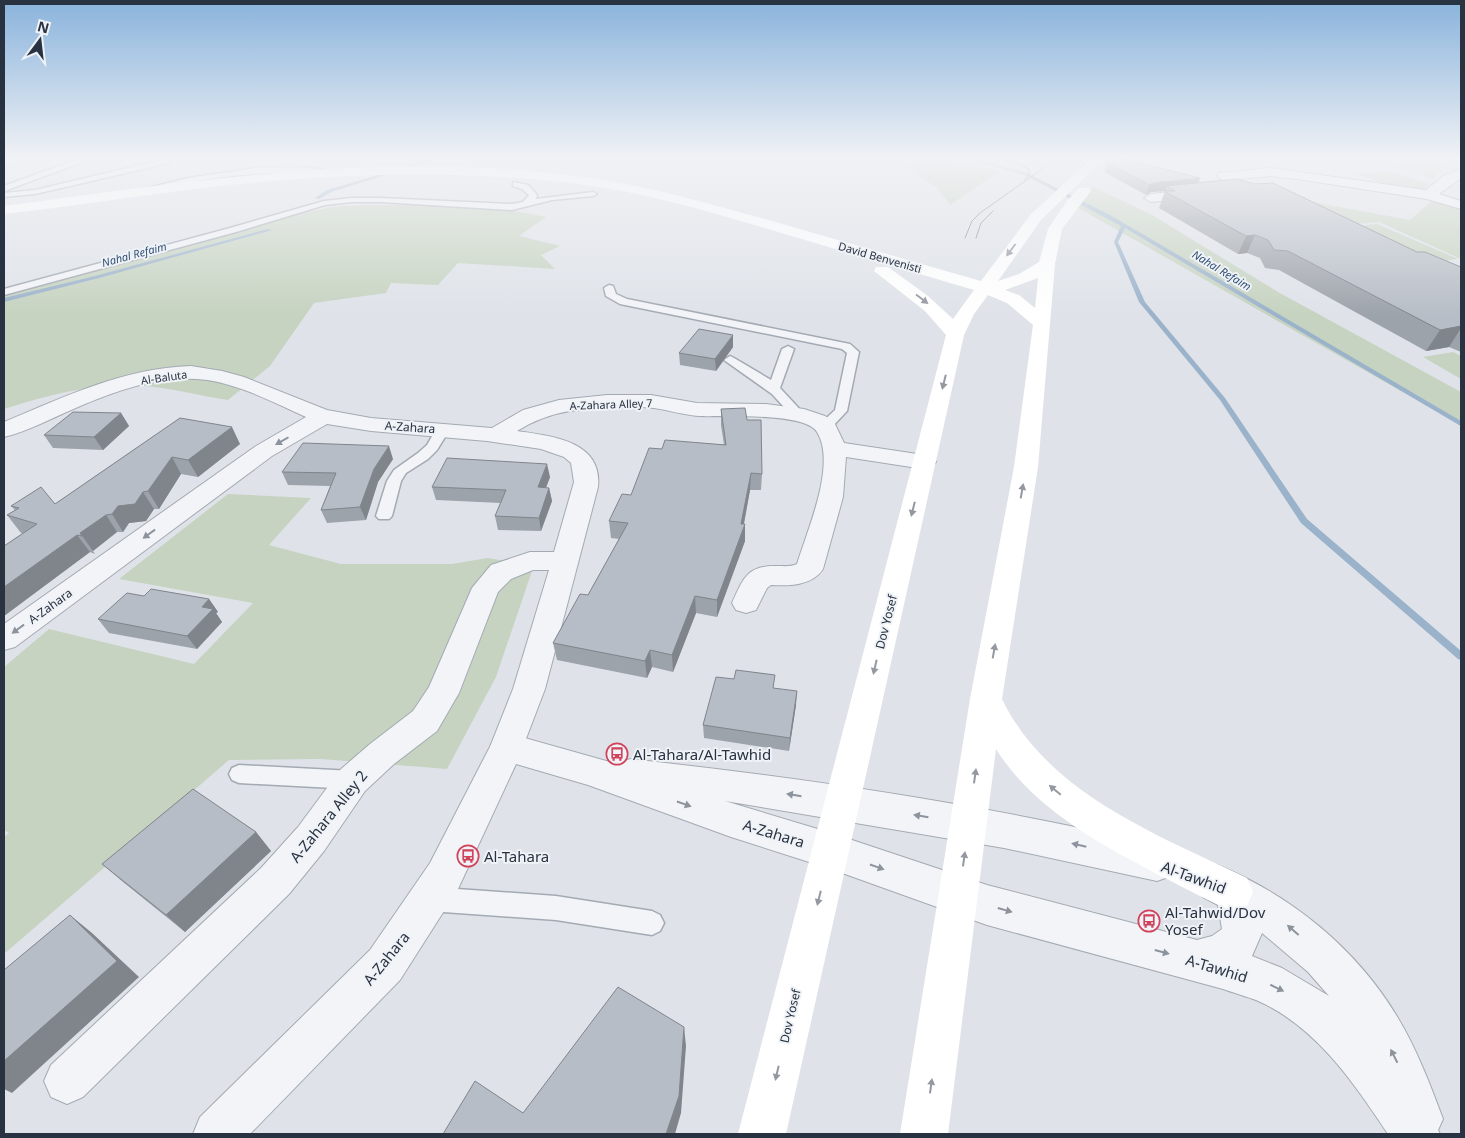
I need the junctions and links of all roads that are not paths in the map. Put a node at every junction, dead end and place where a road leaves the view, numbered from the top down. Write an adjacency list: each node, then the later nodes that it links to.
1 (82, 210): 7 (main road, David Benvenisti)
2 (300, 210): 12 (lane)
3 (665, 210): 9 (main road, David Benvenisti)
4 (717, 210): 10 (main road, David Benvenisti)
5 (1043, 210): 10 (main road, Dov Yosef, one-way to 10)
6 (1068, 210): 8 (main road, Dov Yosef)
7 (4, 220)
8 (1047, 264): 10 (main road, David Benvenisti); 13 (main road, Dov Yosef)
9 (882, 271): 10 (main road, David Benvenisti); 14 (main road, one-way to 14)
10 (984, 287): 13 (main road, David Benvenisti); 14 (main road, Dov Yosef)
11 (609, 288): 23 (lane)
12 (4, 292)
13 (1042, 323): 29 (main road, Dov Yosef, one-way to 13)
14 (955, 335): 24 (main road, Dov Yosef, one-way to 24)
15 (788, 349): 17 (lane)
16 (730, 360): 17 (lane)
17 (774, 388): 19 (lane)
18 (324, 416): 20 (street, A-Zahara); 21 (street, Al-Baluta); 28 (street, A-Zahara, one-way to 28)
19 (800, 416): 22 (street, A-Zahara Alley 7); 23 (street, A-Zahara Alley 7)
20 (443, 429): 22 (street, A-Zahara); 25 (lane)
21 (4, 430)
22 (497, 435): 26 (street, A-Zahara)
23 (830, 436): 24 (street, A-Zahara Alley 7); 27 (street)
24 (924, 462): 34 (main road, Dov Yosef, one-way to 34)
25 (384, 516)
26 (565, 561): 30 (street, A-Zahara); 33 (street, A-Zahara Alley 2)
27 (746, 603)
28 (4, 639)
29 (986, 699): 35 (main road, Dov Yosef, one-way to 29); 37 (main road, one-way to 29)
30 (507, 747): 31 (street, A-Zahara); 39 (street, A-Zahara)
31 (589, 770): 34 (street, A-Zahara, one-way to 31); 36 (street, A-Zahara, one-way to 36)
32 (239, 774): 33 (lane)
33 (353, 780): 42 (street, A-Zahara Alley 2)
34 (842, 803): 35 (street, Al-Tawhid, one-way to 34); 36 (main road, Dov Yosef)
35 (969, 824): 37 (street, Al-Tawhid, one-way to 35); 38 (main road, Dov Yosef, one-way to 35)
36 (830, 851): 38 (street, A-Zahara, one-way to 38); 44 (main road, Dov Yosef, one-way to 44)
37 (1233, 892): 41 (street); 47 (street, Al-Tawhid, one-way to 37)
38 (959, 895): 41 (street, A-Tawhid, one-way to 41); 45 (main road, Dov Yosef, one-way to 38)
39 (429, 899): 40 (lane); 43 (street, A-Zahara)
40 (652, 923)
41 (1197, 961): 46 (street, A-Tawhid, one-way to 46)
42 (67, 1081)
43 (218, 1134)
44 (762, 1134)
45 (924, 1134)
46 (1416, 1134)
47 (1423, 1134)

